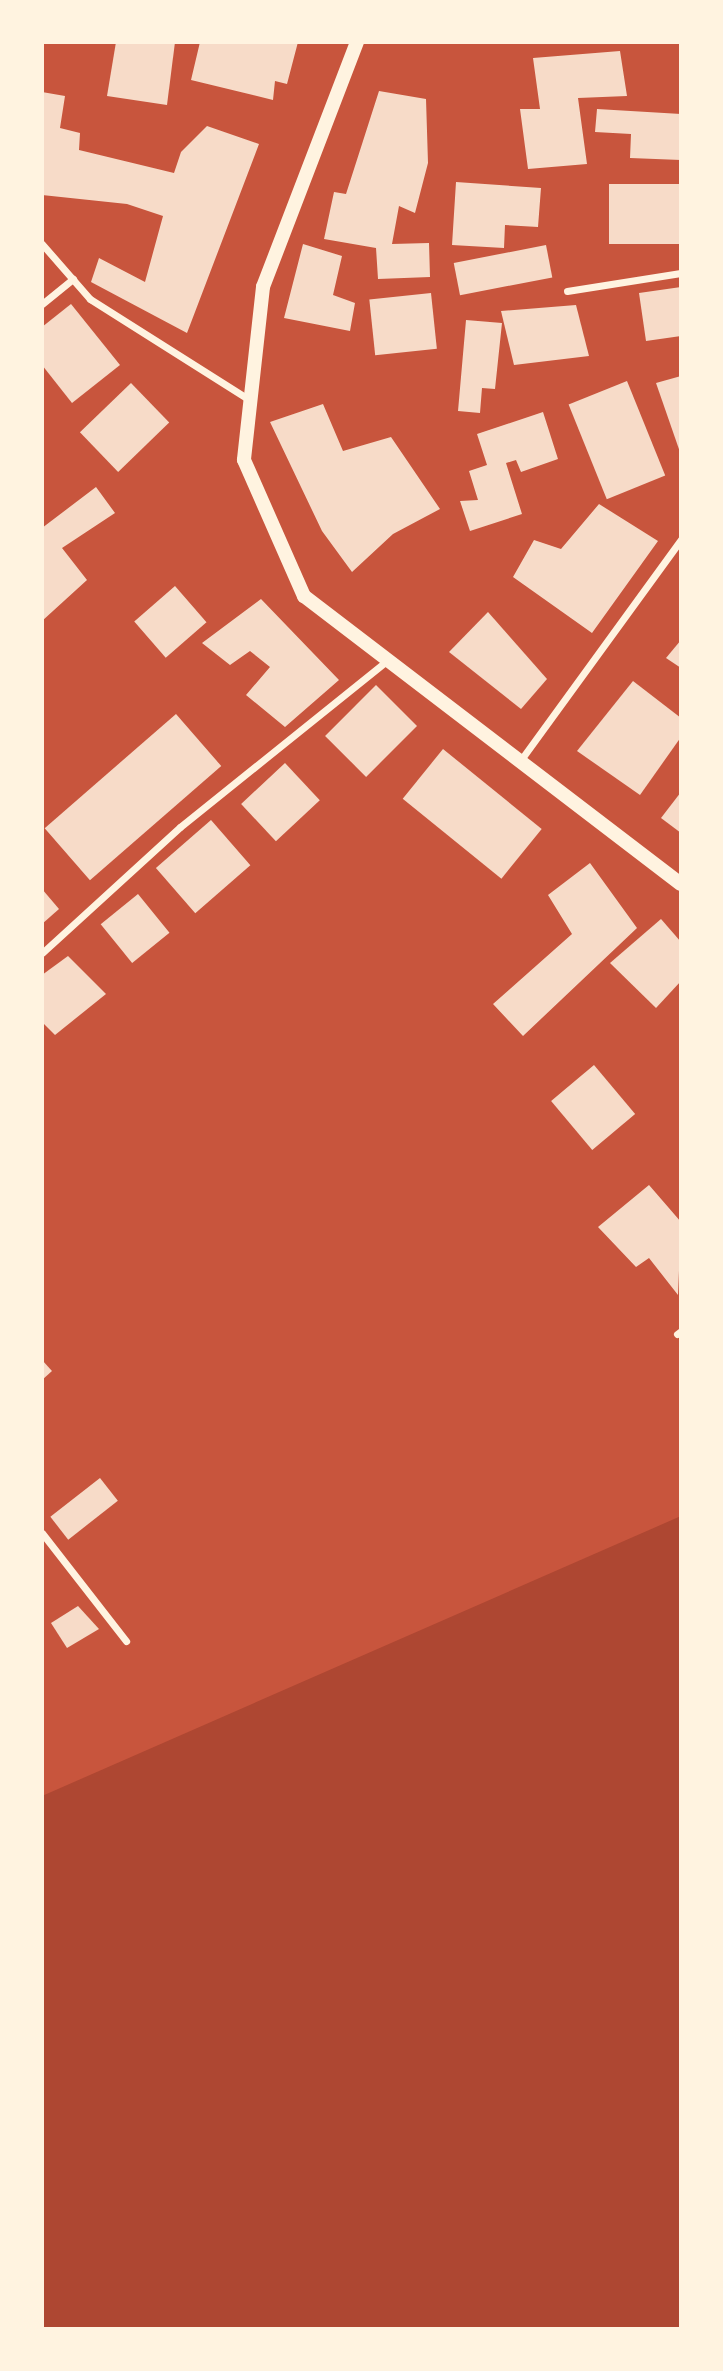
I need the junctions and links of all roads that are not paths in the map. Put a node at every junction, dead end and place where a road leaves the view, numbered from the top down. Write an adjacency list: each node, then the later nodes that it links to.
1 (357, 42): 7 (main road)
2 (42, 244): 4 (street)
3 (681, 273): 5 (street)
4 (73, 279): 6 (street); 7 (street)
5 (567, 291)
6 (42, 304)
7 (251, 400): 11 (main road)
8 (681, 539): 9 (street)
9 (673, 551): 10 (street); 12 (street)
10 (681, 557)
11 (388, 660): 12 (main road); 14 (street)
12 (520, 761): 13 (main road)
13 (681, 884)
14 (42, 953)
15 (42, 1533): 16 (street)
16 (126, 1641)

